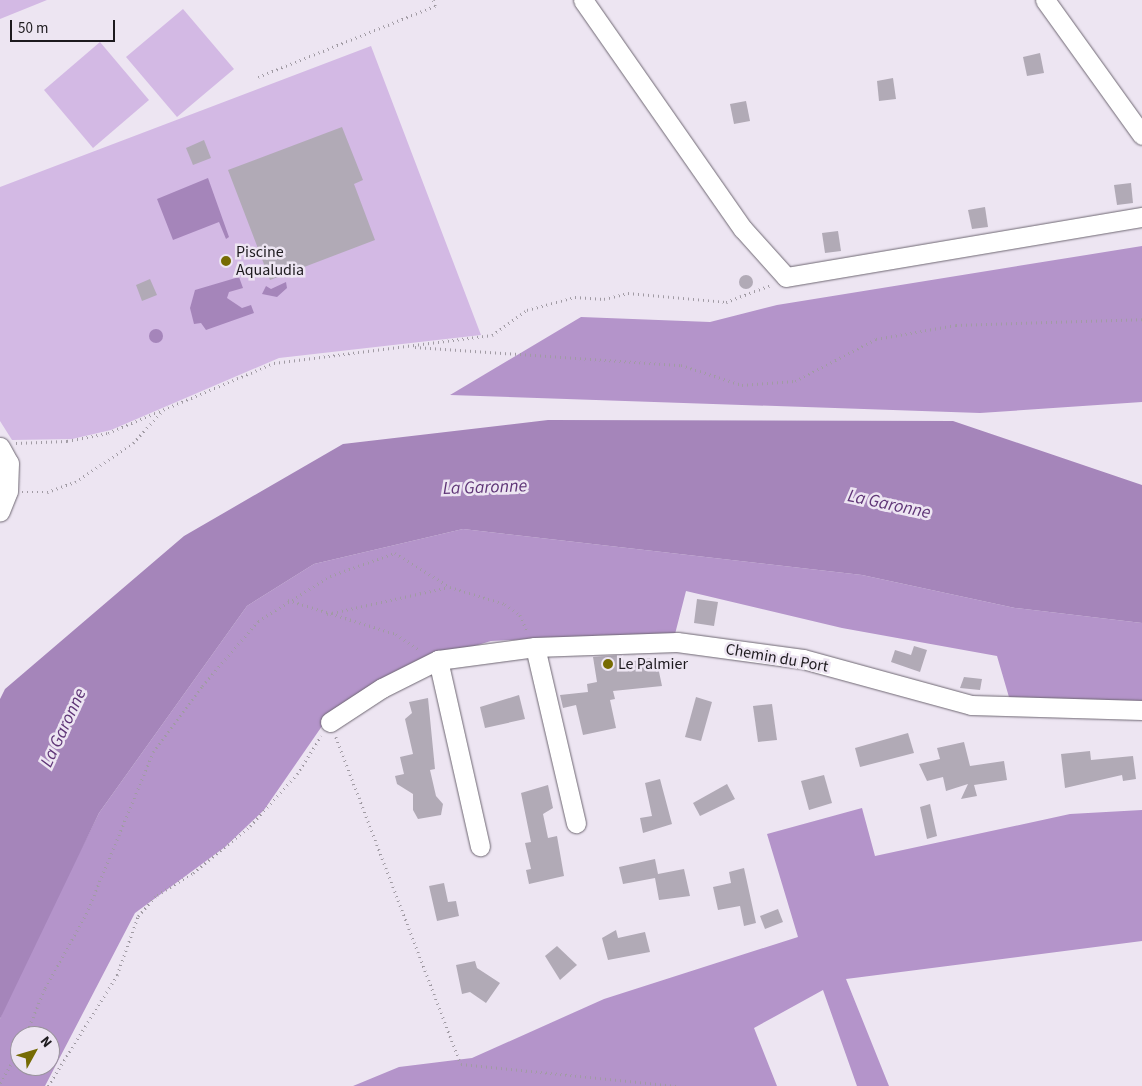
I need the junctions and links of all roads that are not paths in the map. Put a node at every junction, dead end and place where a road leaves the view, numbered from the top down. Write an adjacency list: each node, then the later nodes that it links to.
1 (583, 0): 4 (street)
2 (1045, 0): 3 (street)
3 (1142, 135)
4 (1142, 217)
5 (3, 457): 6 (street)
6 (0, 511)
7 (534, 647): 8 (street, Chemin du Port); 9 (street, Chemin du Port); 11 (street)
8 (432, 663): 10 (street, Chemin du Port); 12 (street)
9 (1142, 710)
10 (330, 722)
11 (576, 823)
12 (480, 846)

